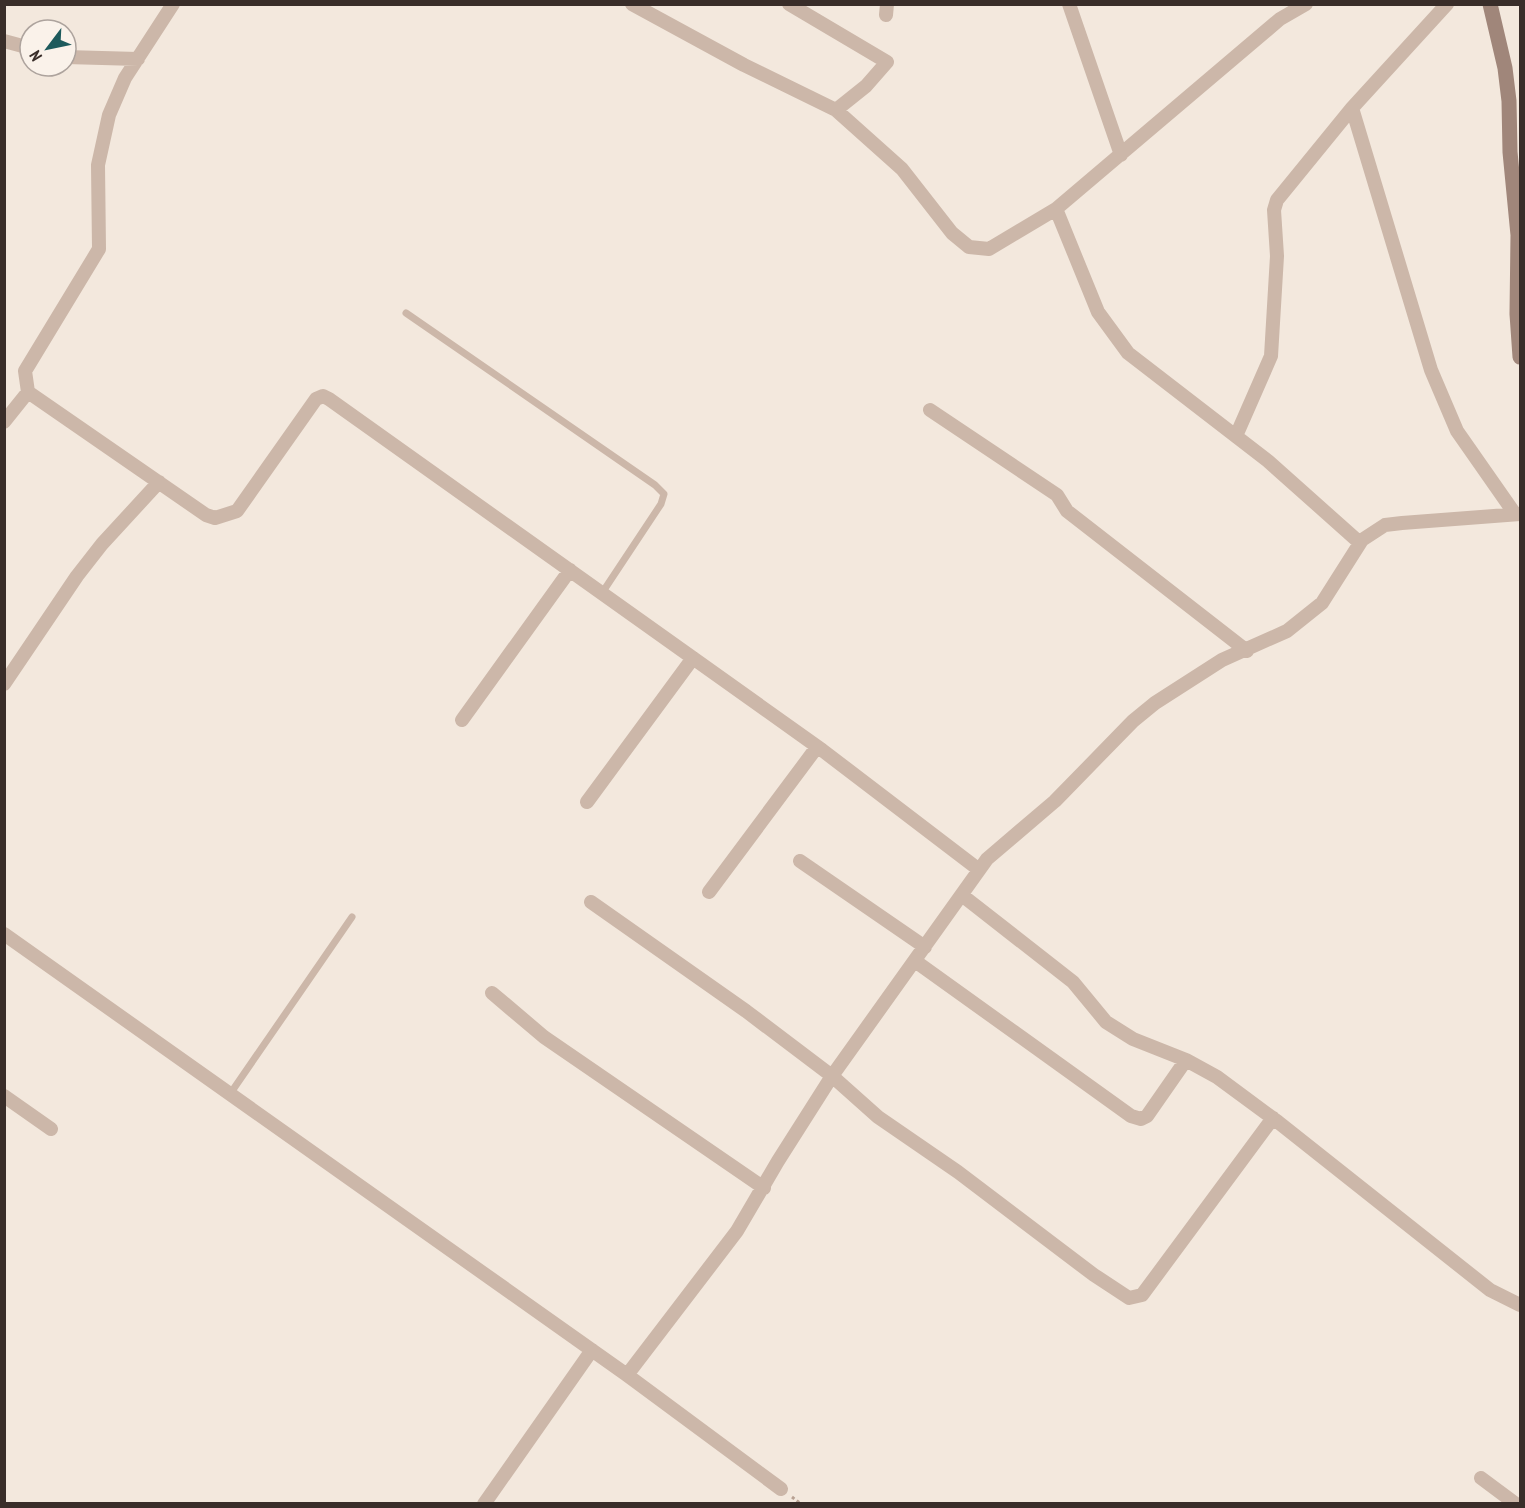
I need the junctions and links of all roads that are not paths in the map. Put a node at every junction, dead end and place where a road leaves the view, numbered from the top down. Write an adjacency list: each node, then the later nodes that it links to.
1 (173, 4): 9 (street)
2 (632, 4): 11 (street)
3 (789, 4): 11 (street)
4 (1069, 4): 12 (street)
5 (1306, 4): 12 (street)
6 (1447, 4): 10 (street)
7 (1490, 4): 15 (street)
8 (78, 57): 9 (street)
9 (138, 58): 16 (street)
10 (1352, 108): 19 (street); 21 (street)
11 (836, 110): 13 (street)
12 (1121, 155): 13 (street)
13 (1056, 209): 19 (street)
14 (406, 313): 24 (lane)
15 (1521, 357)
16 (28, 392): 18 (street); 20 (street)
17 (930, 410): 25 (street)
18 (4, 423)
19 (1236, 436): 22 (street)
20 (159, 482): 23 (street); 27 (street)
21 (1518, 514): 22 (street)
22 (1360, 543): 25 (street)
23 (570, 570): 24 (street); 28 (street)
24 (602, 592): 26 (street)
25 (1247, 651): 32 (street)
26 (693, 658): 29 (street); 30 (street)
27 (4, 684)
28 (462, 720)
29 (817, 747): 32 (street); 33 (street)
30 (587, 802)
31 (800, 861): 38 (street)
32 (978, 869): 34 (street)
33 (709, 892)
34 (963, 896): 38 (street); 41 (street)
35 (591, 902): 42 (street)
36 (352, 917): 43 (lane)
37 (4, 934): 43 (street)
38 (925, 947): 39 (street)
39 (915, 961): 41 (street); 42 (street)
40 (492, 993): 47 (street)
41 (1186, 1060): 45 (street)
42 (832, 1076): 45 (street); 47 (street)
43 (230, 1094): 49 (street)
44 (4, 1096): 46 (street)
45 (1273, 1118): 48 (street)
46 (51, 1129)
47 (764, 1188): 50 (street)
48 (1521, 1305)
49 (592, 1350): 50 (street); 53 (street)
50 (627, 1375): 52 (street)
51 (1481, 1478): 54 (street)
52 (781, 1489)
53 (484, 1503)
54 (1516, 1503)

